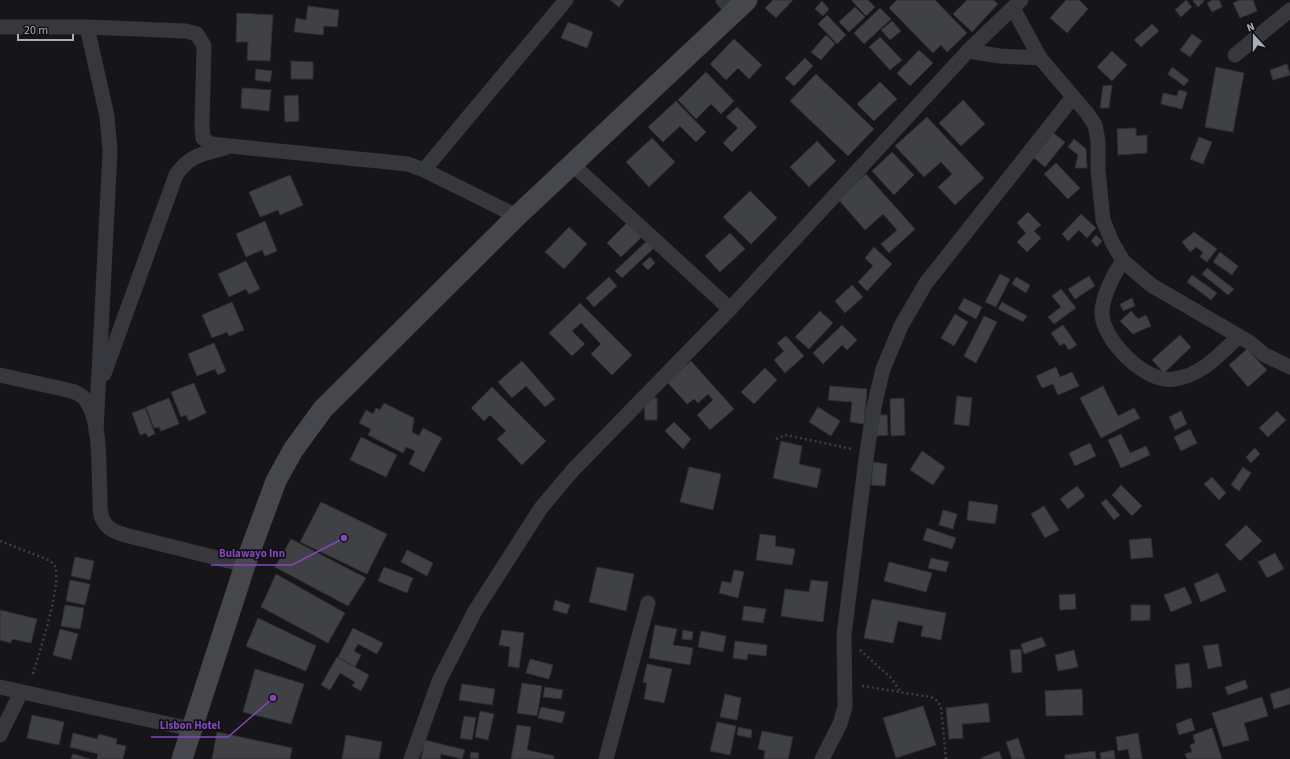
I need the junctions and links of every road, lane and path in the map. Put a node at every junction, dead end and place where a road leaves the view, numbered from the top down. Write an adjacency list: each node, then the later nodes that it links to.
1 (566, 0): 13 (street)
2 (735, 4): 12 (main road)
3 (1017, 4): 7 (street); 9 (street)
4 (1290, 10): 8 (street)
5 (0, 27): 6 (street)
6 (87, 27): 11 (street); 20 (street)
7 (968, 51): 9 (street); 16 (street)
8 (1235, 55)
9 (1040, 58): 10 (street)
10 (1073, 97): 15 (street); 23 (street)
11 (231, 147): 13 (street); 20 (street)
12 (572, 164): 14 (main road); 16 (street)
13 (424, 170): 14 (street)
14 (518, 216): 25 (main road)
15 (1123, 261): 17 (street); 17 (street)
16 (730, 309): 35 (street)
17 (1239, 336): 18 (street)
18 (1290, 367)
19 (0, 375): 21 (street)
20 (98, 388): 21 (street)
21 (96, 432): 25 (street)
22 (776, 439): 23 (path)
23 (866, 459): 27 (street)
24 (0, 541): 31 (path)
25 (245, 564): 32 (main road)
26 (648, 603): 36 (street)
27 (844, 635): 28 (street); 30 (path)
28 (845, 683): 30 (path); 37 (street)
29 (0, 687): 31 (street)
30 (902, 692): 38 (path)
31 (24, 693): 32 (street); 33 (street)
32 (191, 729): 34 (main road)
33 (0, 735)
34 (182, 759)
35 (411, 759)
36 (606, 759)
37 (822, 759)
38 (946, 759)

